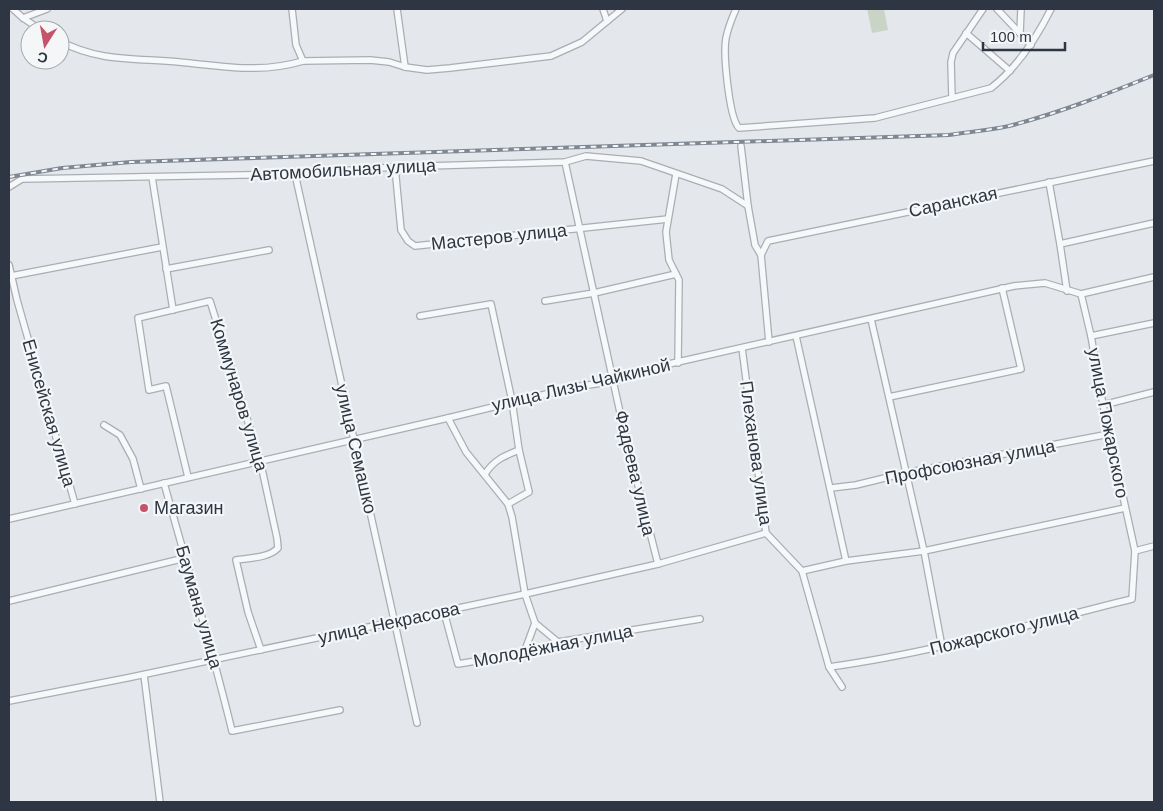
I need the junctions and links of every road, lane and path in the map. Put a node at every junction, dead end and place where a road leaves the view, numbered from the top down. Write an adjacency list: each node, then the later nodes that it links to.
1 (13, 9): 12 (street)
2 (47, 9): 12 (street)
3 (292, 9): 19 (street)
4 (397, 9): 20 (street)
5 (603, 9): 14 (street)
6 (622, 9): 14 (street)
7 (736, 9): 22 (street)
8 (983, 9): 16 (street)
9 (997, 9): 15 (street)
10 (1022, 9): 15 (street)
11 (1048, 10): 17 (street)
12 (23, 18): 13 (street)
13 (26, 20)
14 (607, 21): 20 (street)
15 (1020, 32): 17 (street)
16 (966, 33): 21 (street); 22 (street)
17 (1031, 45): 21 (street)
18 (70, 47): 19 (street)
19 (303, 61): 20 (street)
20 (405, 67)
21 (1010, 72): 22 (street)
22 (952, 98)
23 (741, 146): 32 (street)
24 (1154, 161): 30 (street, Саранская)
25 (564, 162): 26 (street, Автомобильная улица); 28 (street, Автомобильная улица); 35 (street, Фадеева улица)
26 (395, 167): 27 (street, Автомобильная улица); 35 (street, Мастеров улица)
27 (295, 174): 29 (street, Автомобильная улица); 69 (street, улица Семашко)
28 (676, 174): 32 (street, Автомобильная улица); 33 (street)
29 (152, 176): 31 (street, Автомобильная улица); 37 (street)
30 (1049, 182): 36 (street); 39 (street, Саранская)
31 (9, 187)
32 (748, 206): 39 (street)
33 (668, 219): 35 (street, Мастеров улица); 42 (street)
34 (1154, 223): 36 (street)
35 (578, 228): 47 (street, Фадеева улица)
36 (1060, 244): 46 (street)
37 (162, 246): 41 (street); 43 (street)
38 (268, 250): 41 (street)
39 (761, 255): 58 (street)
40 (9, 265): 43 (street, Енисейская улица)
41 (166, 269): 52 (street)
42 (676, 274): 47 (street); 60 (street)
43 (11, 276): 49 (street, Енисейская улица)
44 (1154, 277): 48 (street, улица Лизы Чайкиной)
45 (1002, 288): 46 (street, улица Лизы Чайкиной); 54 (street, улица Лизы Чайкиной); 63 (street)
46 (1067, 290): 48 (street, улица Лизы Чайкиной)
47 (594, 293): 50 (street); 61 (street, Фадеева улица)
48 (1081, 294): 57 (street, улица Пожарского)
49 (16, 300): 51 (street); 78 (street, Енисейская улица)
50 (546, 301)
51 (9, 302)
52 (173, 310): 71 (street, Коммунаров улица); 74 (street, Коммунаров улица)
53 (420, 316): 64 (street)
54 (871, 319): 56 (street, улица Лизы Чайкиной); 63 (street)
55 (1154, 323): 57 (street)
56 (796, 336): 58 (street, улица Лизы Чайкиной); 76 (street)
57 (1091, 336): 65 (street, улица Пожарского)
58 (768, 342): 59 (street, улица Лизы Чайкиной)
59 (742, 348): 60 (street, улица Лизы Чайкиной); 82 (street, Плеханова улица)
60 (678, 363): 61 (street, улица Лизы Чайкиной)
61 (614, 381): 64 (street, улица Лизы Чайкиной); 88 (street, Фадеева улица)
62 (1154, 392): 65 (street)
63 (889, 397): 72 (street)
64 (512, 401): 66 (street, улица Лизы Чайкиной); 70 (street)
65 (1102, 405): 68 (street, улица Пожарского)
66 (448, 418): 69 (street, улица Лизы Чайкиной); 73 (street)
67 (104, 425): 77 (street)
68 (1109, 434): 72 (street, Профсоюзная улица); 80 (street, улица Пожарского)
69 (354, 438): 71 (street, улица Лизы Чайкиной); 94 (street, улица Семашко)
70 (519, 450): 73 (street); 79 (street)
71 (260, 460): 74 (street, улица Лизы Чайкиной); 98 (street, Коммунаров улица)
72 (905, 473): 76 (street, Профсоюзная улица); 84 (street)
73 (485, 474): 79 (street)
74 (188, 477): 75 (street, улица Лизы Чайкиной)
75 (164, 483): 77 (street, улица Лизы Чайкиной); 86 (street, Баумана улица)
76 (831, 488): 87 (street)
77 (141, 489): 78 (street, улица Лизы Чайкиной)
78 (75, 504): 81 (street, улица Лизы Чайкиной)
79 (508, 504): 90 (street)
80 (1125, 508): 84 (street); 85 (street, улица Пожарского)
81 (9, 519)
82 (766, 533): 88 (street, улица Некрасова); 89 (street, Плеханова улица)
83 (1154, 546): 85 (street)
84 (924, 551): 87 (street); 97 (street)
85 (1135, 551): 97 (street, Пожарского улица)
86 (185, 558): 91 (street); 100 (street, Баумана улица)
87 (846, 562): 89 (street)
88 (658, 564): 90 (street, улица Некрасова)
89 (802, 571): 101 (street, Плеханова улица)
90 (525, 594): 92 (street, улица Некрасова); 95 (street)
91 (9, 601)
92 (444, 612): 94 (street, улица Некрасова); 99 (street, Молодёжная улица)
93 (700, 619): 96 (street, Молодёжная улица)
94 (395, 621): 98 (street, улица Некрасова); 106 (street, улица Семашко)
95 (535, 623): 96 (street); 99 (street)
96 (558, 642): 99 (street, Молодёжная улица)
97 (942, 647): 101 (street, Пожарского улица)
98 (261, 650): 100 (street, улица Некрасова)
99 (524, 653)
100 (215, 660): 102 (street, улица Некрасова); 105 (street, Баумана улица)
101 (828, 667): 103 (street, Плеханова улица)
102 (144, 675): 104 (street, улица Некрасова); 107 (street)
103 (842, 686)
104 (9, 701)
105 (340, 710)
106 (417, 723)
107 (160, 802)

